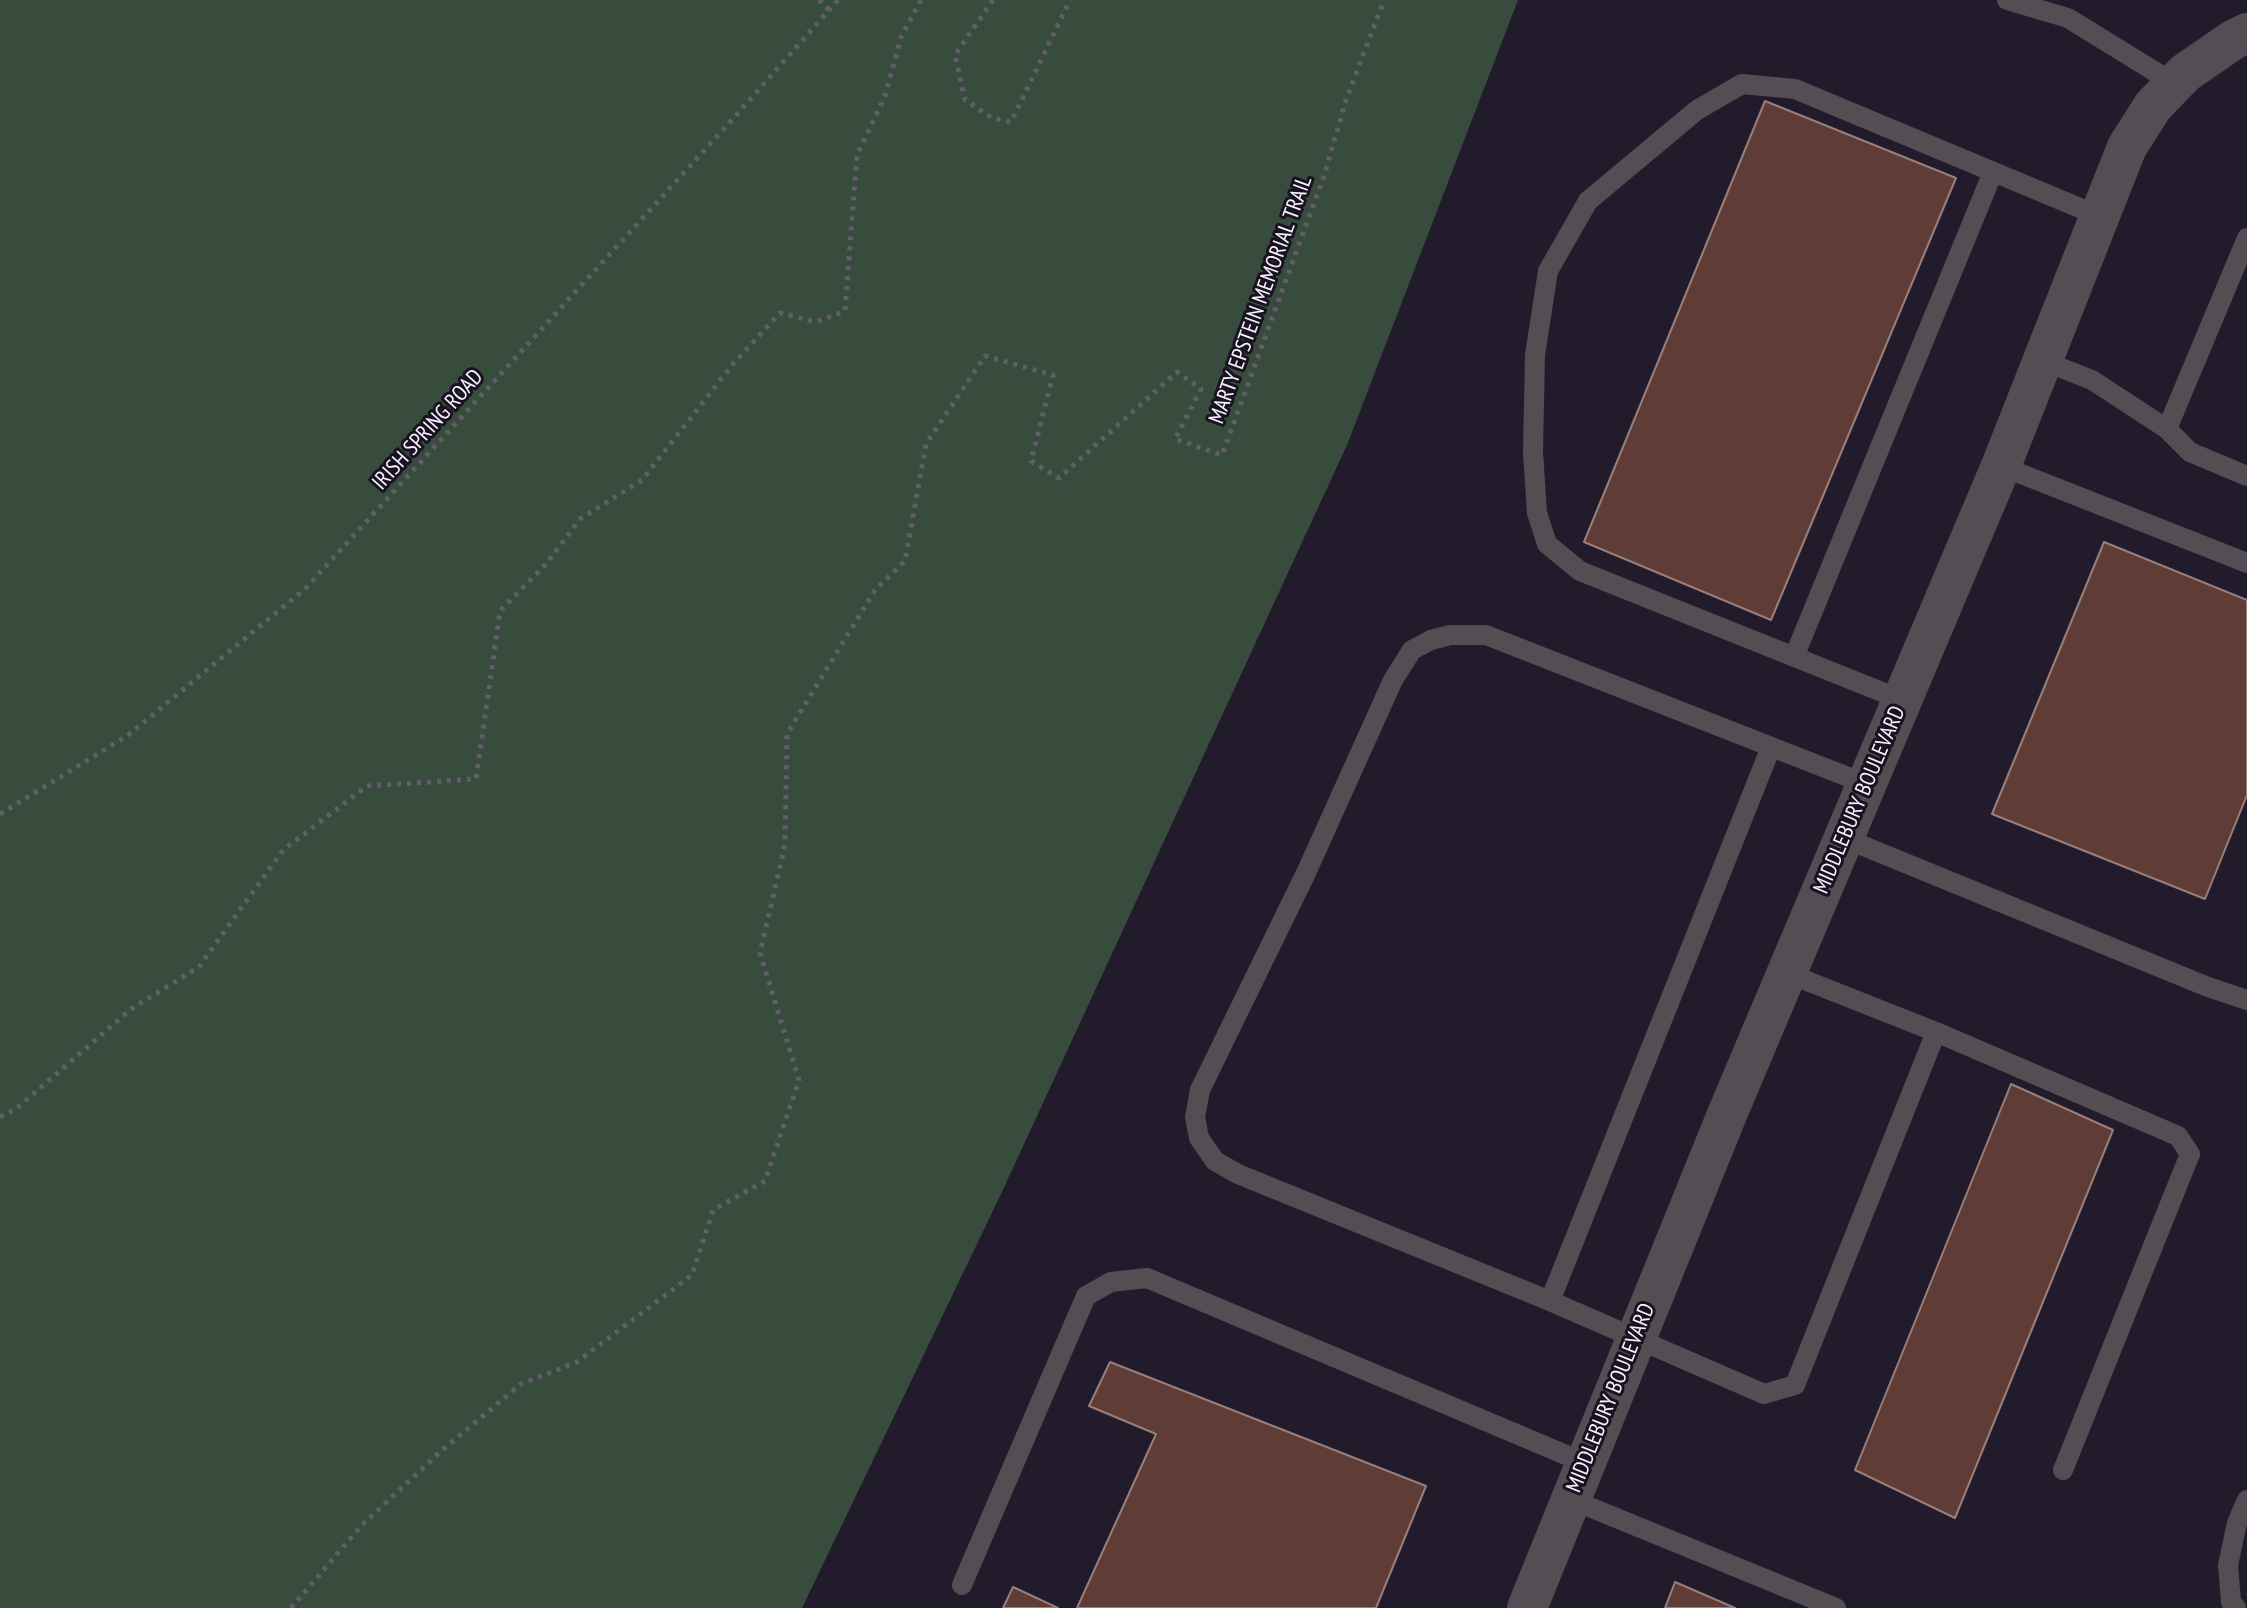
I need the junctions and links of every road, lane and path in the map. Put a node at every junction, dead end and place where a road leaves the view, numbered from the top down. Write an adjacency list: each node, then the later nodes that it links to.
1 (819, 0): 8 (path)
2 (838, 0): 8 (path, IRISH SPRING ROAD)
3 (921, 0): 28 (path)
4 (993, 0): 5 (path)
5 (1070, 0)
6 (1384, 0): 36 (path, MARTY EPSTEIN MEMORIAL TRAIL)
7 (2007, 0): 10 (lane)
8 (829, 10): 23 (path, IRISH SPRING ROAD)
9 (2247, 33): 10 (street, MIDDLEBURY BOULEVARD)
10 (2175, 84): 12 (street, MIDDLEBURY BOULEVARD)
11 (1993, 172): 12 (lane); 19 (lane); 19 (lane)
12 (2099, 216): 14 (street, MIDDLEBURY BOULEVARD)
13 (2247, 238): 15 (lane)
14 (2041, 360): 15 (lane); 16 (street, MIDDLEBURY BOULEVARD)
15 (2167, 429): 17 (lane)
16 (2001, 466): 18 (lane); 20 (street, MIDDLEBURY BOULEVARD)
17 (2247, 476)
18 (2247, 563)
19 (1794, 657): 20 (lane)
20 (1902, 700): 22 (street, MIDDLEBURY BOULEVARD)
21 (1771, 747): 22 (lane); 29 (lane); 29 (lane)
22 (1866, 784): 24 (street, MIDDLEBURY BOULEVARD)
23 (0, 814)
24 (1844, 838): 25 (street, MIDDLEBURY BOULEVARD); 26 (lane)
25 (1787, 973): 27 (lane); 30 (street, MIDDLEBURY BOULEVARD)
26 (2247, 1000)
27 (1936, 1032): 30 (lane); 32 (lane)
28 (0, 1117)
29 (1550, 1301): 30 (lane)
30 (1636, 1337): 31 (street, MIDDLEBURY BOULEVARD)
31 (1585, 1463): 33 (street, MIDDLEBURY BOULEVARD); 35 (lane)
32 (2063, 1470)
33 (1570, 1499): 37 (street, MIDDLEBURY BOULEVARD); 38 (lane)
34 (2247, 1500): 39 (lane)
35 (962, 1585)
36 (291, 1608)
37 (1527, 1608)
38 (1836, 1608)
39 (2236, 1608)

